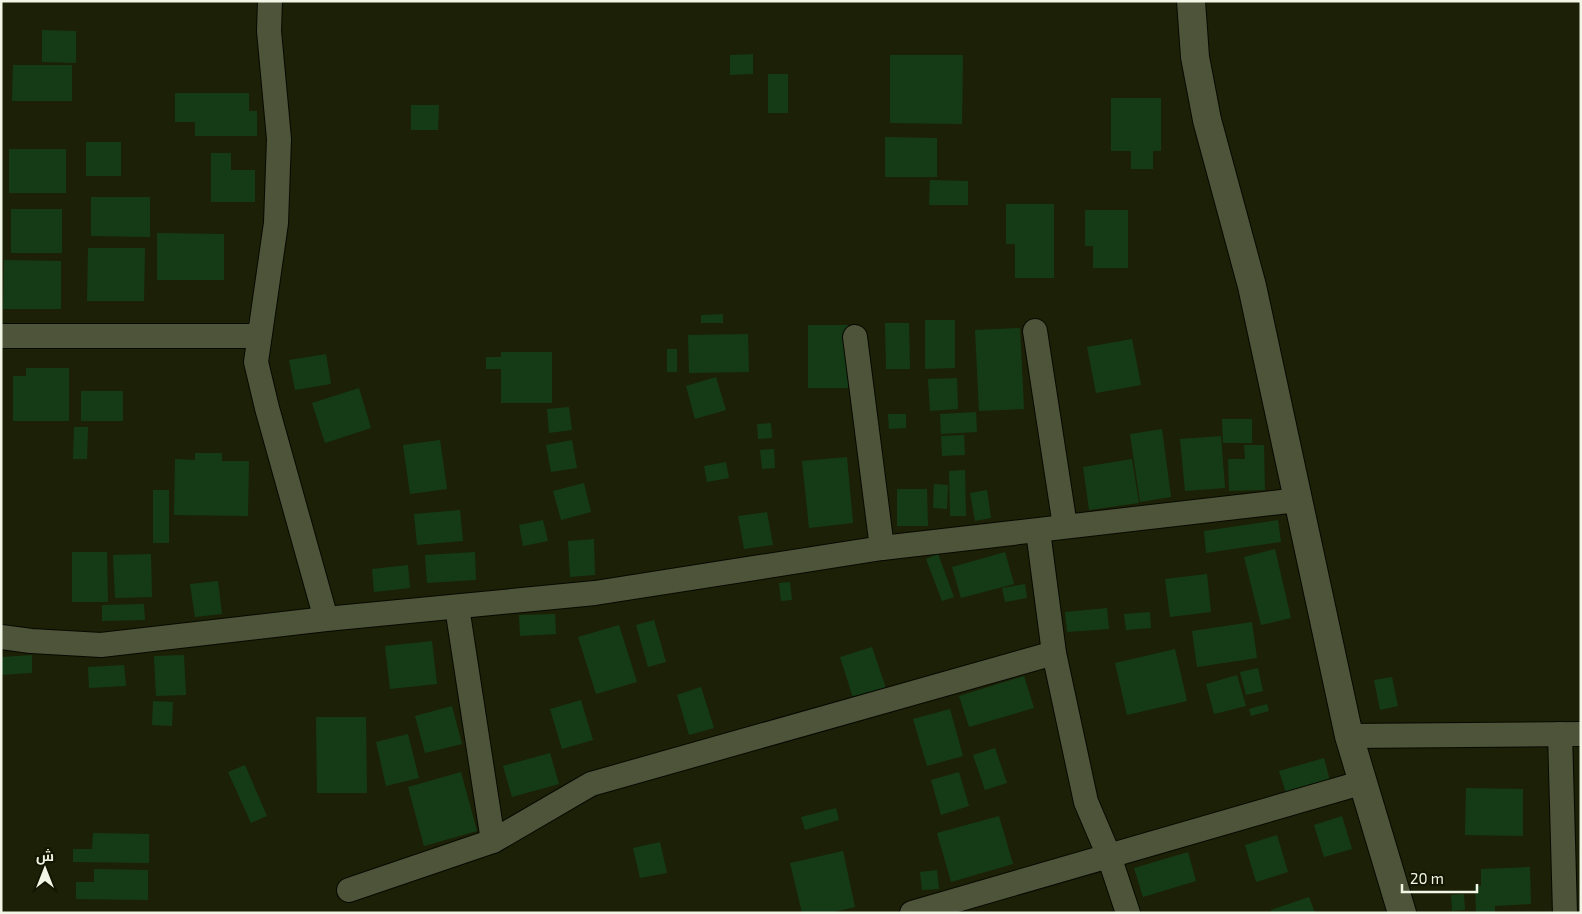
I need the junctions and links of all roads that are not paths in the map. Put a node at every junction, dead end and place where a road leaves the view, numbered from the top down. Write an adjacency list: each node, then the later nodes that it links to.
1 (270, 1): 5 (street)
2 (1191, 1): 7 (main road)
3 (1036, 331): 8 (street)
4 (1, 336): 5 (street)
5 (259, 336): 12 (street)
6 (855, 338): 10 (street)
7 (1298, 500): 8 (street); 16 (main road)
8 (1065, 526): 9 (street)
9 (1038, 531): 10 (street); 14 (street)
10 (882, 548): 11 (street)
11 (457, 607): 12 (street); 18 (street)
12 (326, 619): 13 (street)
13 (1, 637)
14 (1054, 653): 18 (street); 19 (street)
15 (1570, 734): 16 (street); 24 (street)
16 (1349, 736): 17 (main road)
17 (1364, 782): 19 (street); 23 (main road)
18 (493, 841): 20 (street)
19 (1109, 856): 21 (street); 22 (street)
20 (349, 890)
21 (912, 913)
22 (1128, 913)
23 (1402, 913)
24 (1565, 913)

